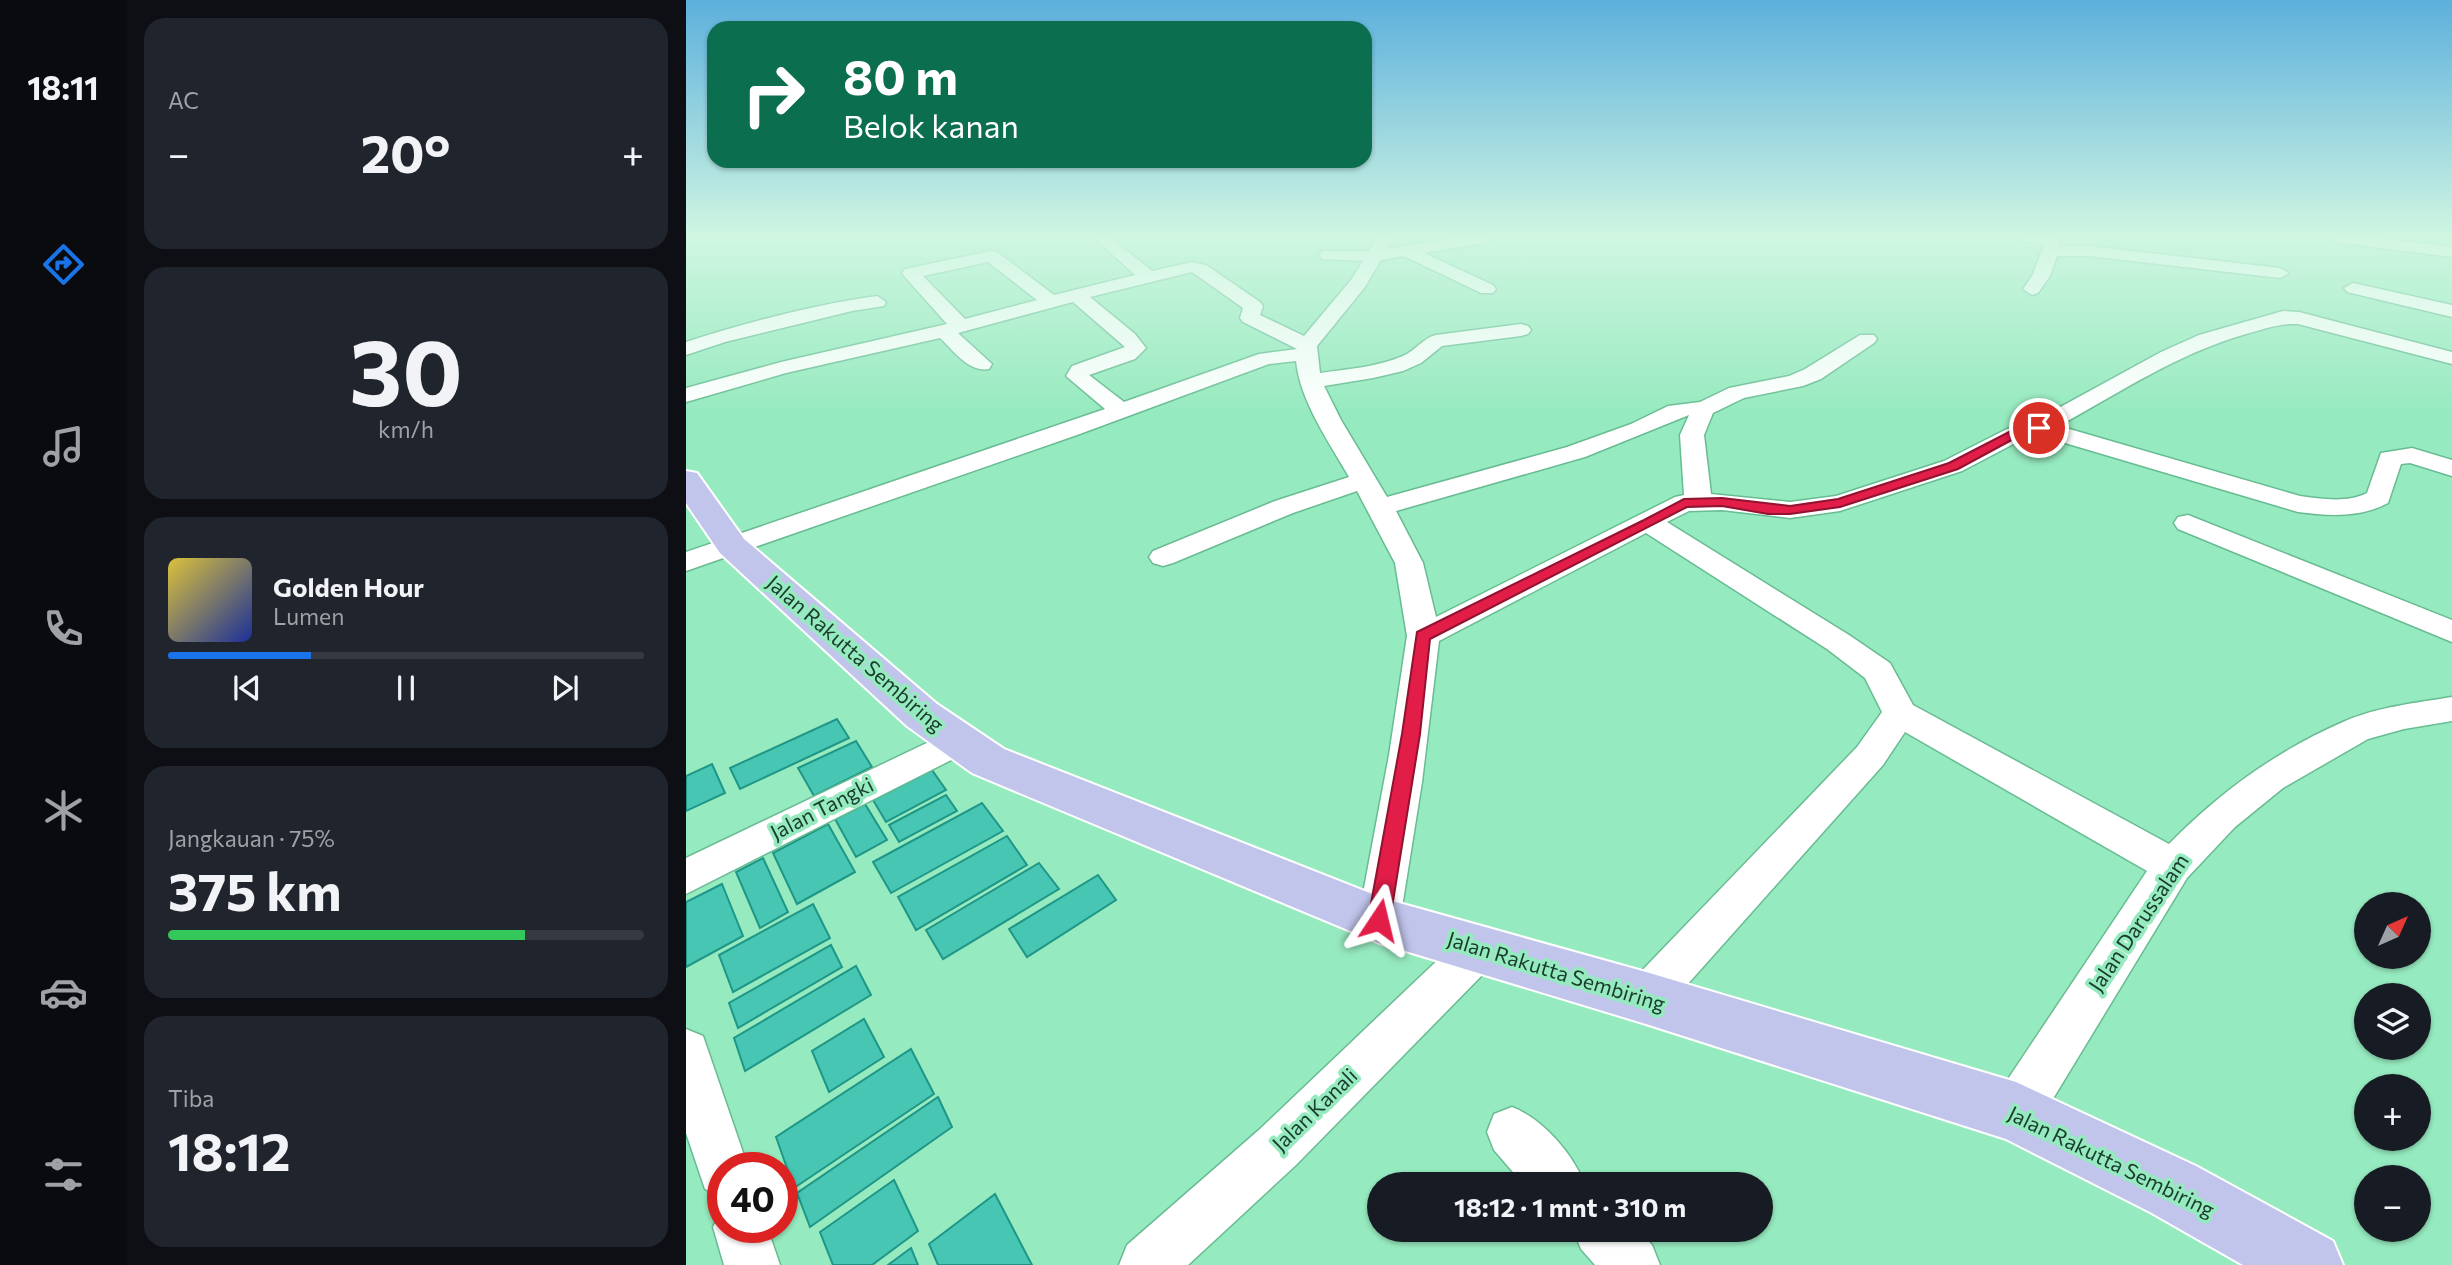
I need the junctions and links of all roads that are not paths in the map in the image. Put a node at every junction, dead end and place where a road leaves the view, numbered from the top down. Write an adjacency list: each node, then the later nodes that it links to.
1 (928, 296): 11 (street)
2 (1043, 296): 9 (street)
3 (1072, 296): 9 (street)
4 (1077, 296): 20 (street)
5 (1239, 296): 16 (street)
6 (1349, 296): 16 (street)
7 (2386, 296): 10 (street)
8 (877, 302): 14 (street)
9 (1051, 302): 11 (street)
10 (2452, 312)
11 (953, 329): 17 (street); 18 (street)
12 (1521, 330): 16 (street)
13 (1867, 339): 19 (street)
14 (686, 349)
15 (2452, 358): 22 (street)
16 (1307, 360): 20 (street); 26 (street)
17 (981, 364)
18 (686, 394)
19 (1703, 410): 21 (street); 23 (street)
20 (1121, 411): 31 (street)
21 (1646, 427): 23 (street); 28 (street)
22 (2039, 428): 24 (street); 27 (street)
23 (1692, 444): 27 (street)
24 (2452, 468)
25 (686, 480): 31 (main road, Jalan Rakutta Sembiring)
26 (1365, 480): 28 (street); 32 (street)
27 (1698, 501): 29 (street)
28 (1382, 507): 34 (street)
29 (1649, 523): 34 (street); 36 (street)
30 (2188, 523): 33 (street)
31 (709, 554): 37 (main road, Jalan Rakutta Sembiring)
32 (1163, 557)
33 (2452, 632)
34 (1423, 636): 40 (street)
35 (2452, 709): 38 (street, Jalan Darussalam)
36 (1900, 713): 38 (street); 42 (street)
37 (958, 741): 39 (street, Jalan Tangki); 40 (main road, Jalan Rakutta Sembiring)
38 (2173, 866): 44 (street, Jalan Darussalam)
39 (686, 877)
40 (1379, 920): 41 (main road, Jalan Rakutta Sembiring)
41 (1479, 949): 42 (main road, Jalan Rakutta Sembiring); 51 (street, Jalan Kanali)
42 (1646, 998): 44 (main road, Jalan Rakutta Sembiring)
43 (686, 1052): 46 (street)
44 (2016, 1112): 53 (main road, Jalan Rakutta Sembiring)
45 (1512, 1132): 47 (street)
46 (717, 1152)
47 (1547, 1172)
48 (1611, 1242): 52 (street)
49 (745, 1243): 50 (street)
50 (752, 1265)
51 (1147, 1265)
52 (1632, 1265)
53 (2309, 1265)

